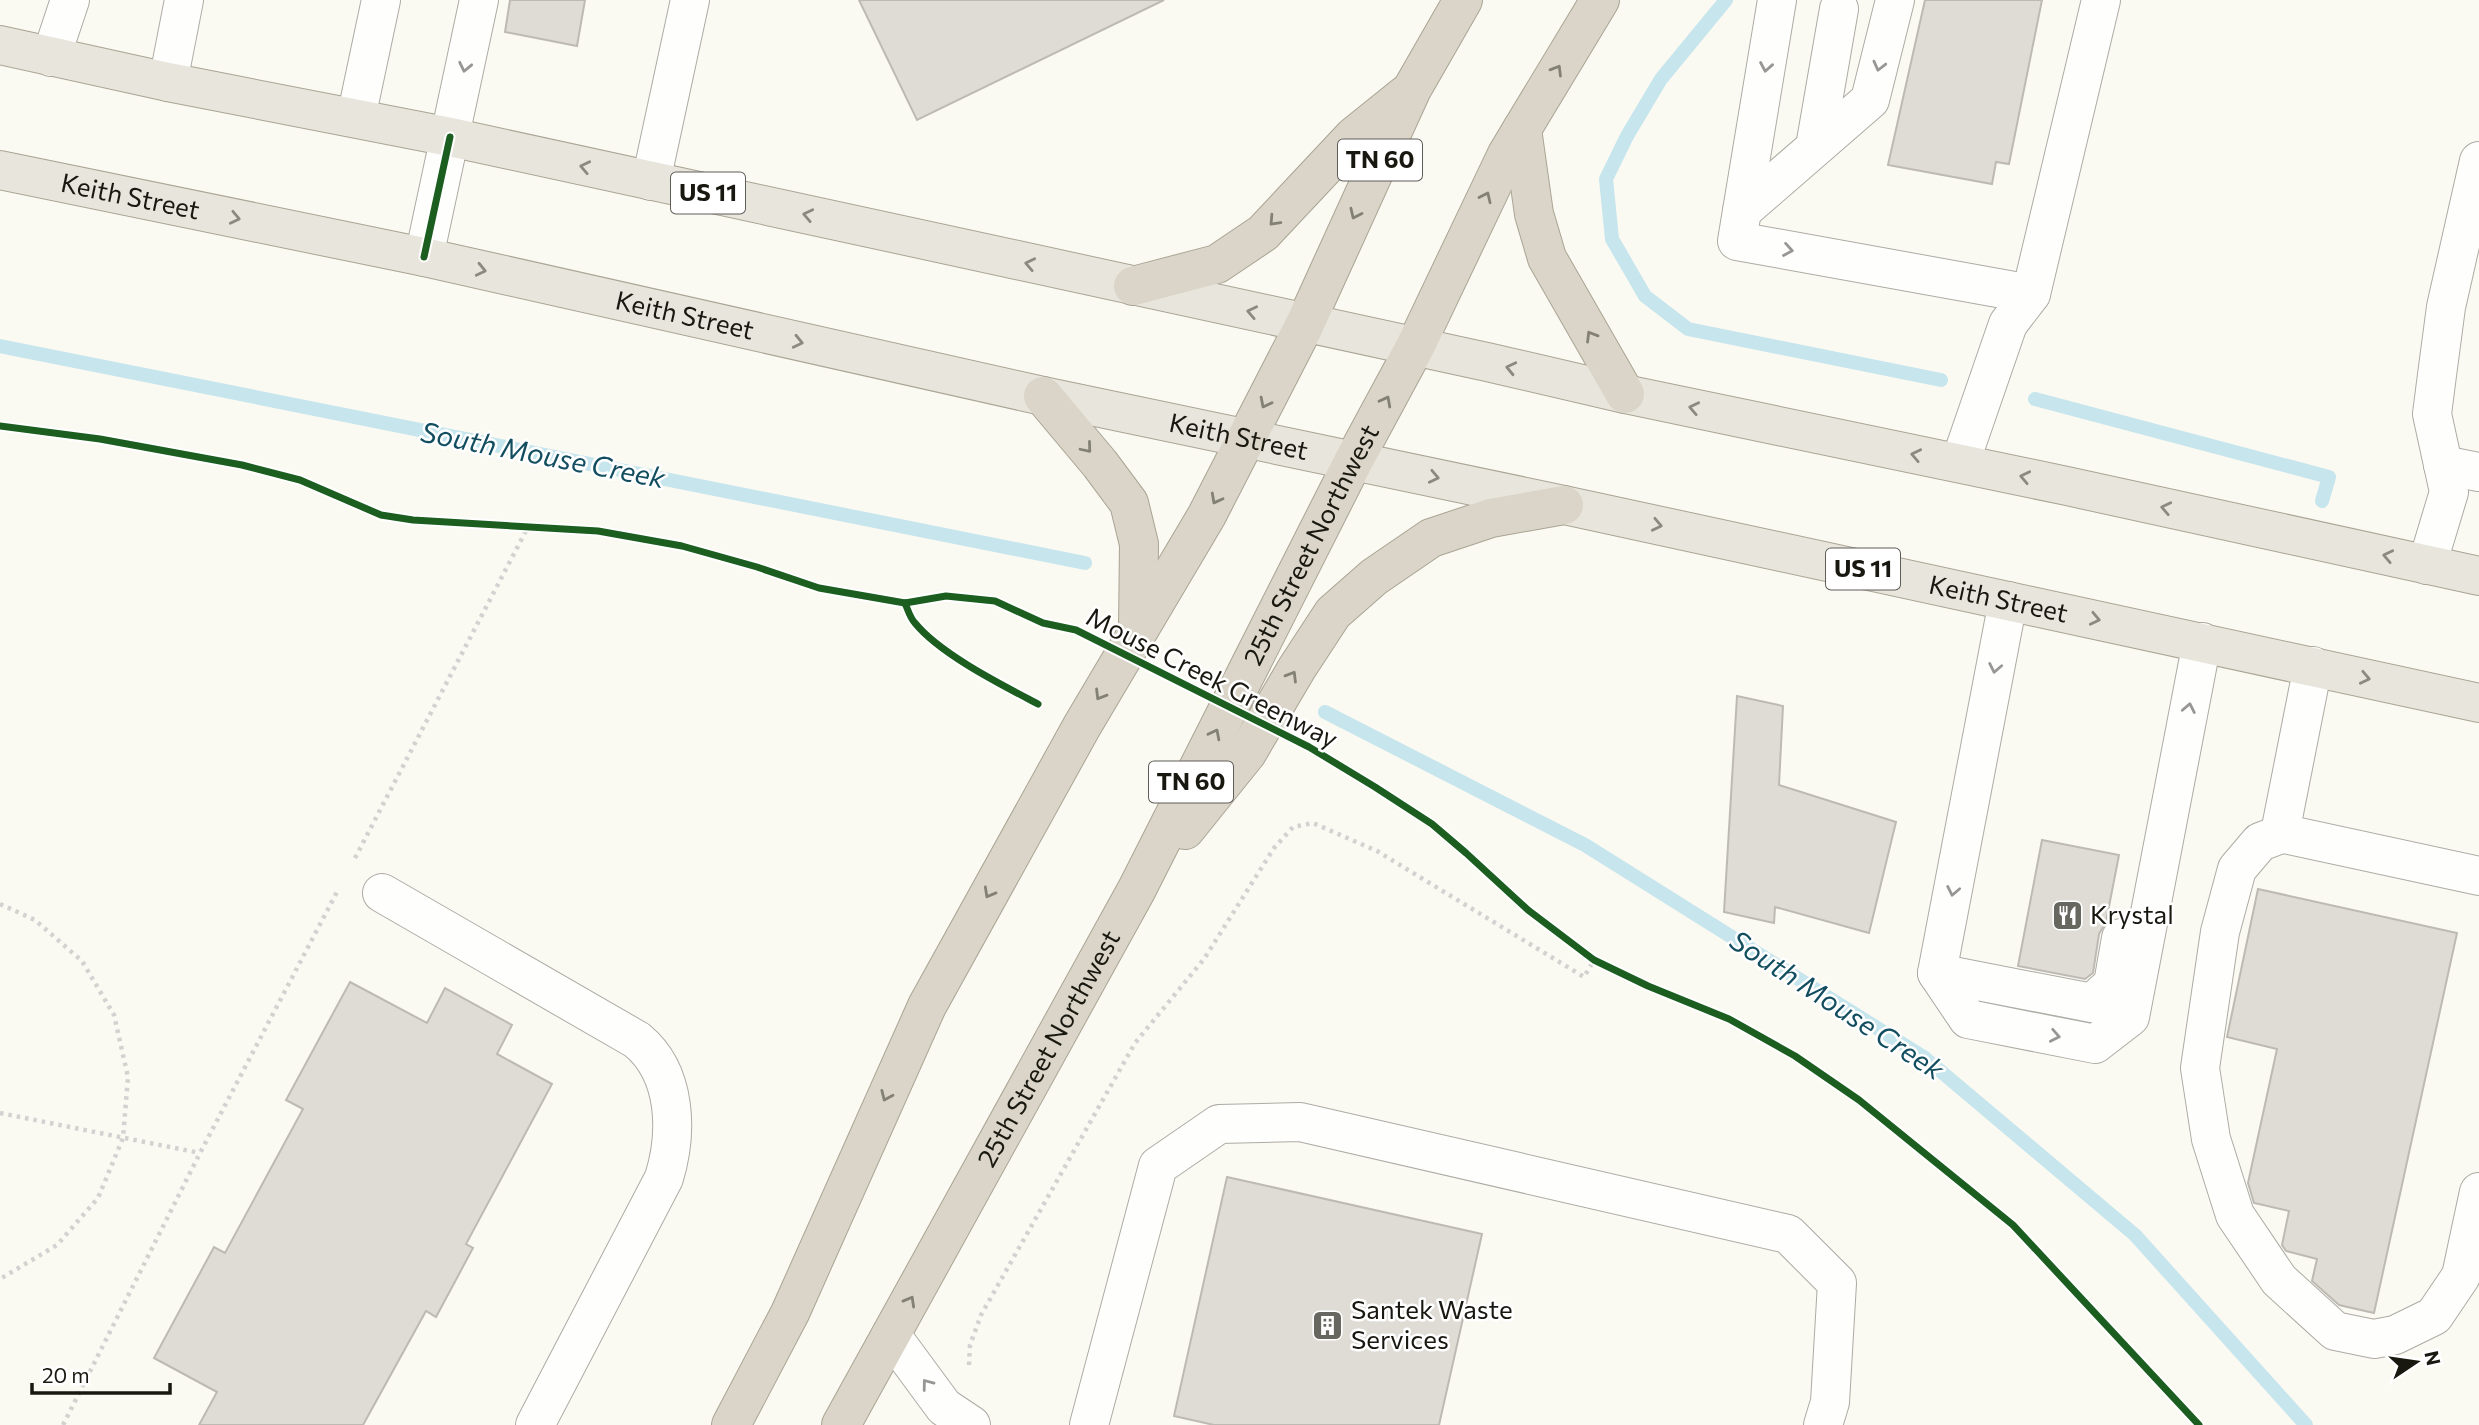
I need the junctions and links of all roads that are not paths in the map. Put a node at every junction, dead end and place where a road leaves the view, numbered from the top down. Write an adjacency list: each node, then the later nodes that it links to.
1 (70, 0): 13 (street)
2 (184, 0): 14 (street)
3 (381, 0): 16 (street)
4 (690, 0): 22 (street)
5 (1463, 0): 15 (highway, TN 60)
6 (1600, 0): 17 (highway, 25th Street Northwest / TN 60, one-way to 6)
7 (1777, 0): 23 (street, one-way to 23)
8 (1895, 0): 19 (street, one-way to 19)
9 (2101, 0): 26 (street)
10 (481, 2): 18 (street, one-way to 18)
11 (1839, 9): 19 (street)
12 (0, 45): 13 (main road, US 11)
13 (51, 57): 14 (main road, US 11)
14 (168, 82): 16 (main road, US 11)
15 (1412, 89): 25 (highway, one-way to 25); 27 (highway, TN 60, one-way to 27)
16 (356, 118): 18 (main road, US 11)
17 (1521, 129): 28 (highway, 25th Street Northwest / TN 60, one-way to 17); 29 (highway, one-way to 17)
18 (450, 137): 22 (main road, US 11, one-way to 18); 24 (street)
19 (1815, 147): 23 (street)
20 (2479, 161): 34 (street)
21 (0, 170): 24 (main road, Keith Street / US 11, one-way to 24)
22 (651, 181): 25 (main road, US 11, one-way to 22)
23 (1742, 211): 26 (street, one-way to 26)
24 (424, 257): 30 (main road, Keith Street / US 11, one-way to 30)
25 (1133, 286): 27 (main road, US 11, one-way to 25)
26 (2031, 294): 33 (street)
27 (1306, 324): 28 (main road, US 11); 31 (highway, TN 60, one-way to 31)
28 (1415, 346): 29 (main road, US 11, one-way to 28); 32 (highway, 25th Street Northwest / TN 60, one-way to 28)
29 (1625, 394): 33 (main road, US 11, one-way to 29)
30 (1043, 396): 31 (main road, Keith Street / US 11); 39 (highway, one-way to 39)
31 (1247, 438): 32 (main road, Keith Street / US 11); 39 (highway, TN 60, one-way to 39)
32 (1354, 460): 35 (main road, Keith Street / US 11, one-way to 35); 45 (highway, 25th Street Northwest / TN 60, one-way to 32)
33 (1960, 464): 36 (main road, US 11, one-way to 33)
34 (2461, 468): 36 (street)
35 (1564, 505): 38 (main road, Keith Street / US 11, one-way to 38); 45 (highway, one-way to 35)
36 (2427, 565): 37 (main road, US 11)
37 (2479, 576)
38 (2008, 601): 40 (main road, Keith Street / US 11, one-way to 40); 40 (street, one-way to 40)
39 (1138, 632): 52 (highway, TN 60, one-way to 52)
40 (2202, 642): 41 (main road, Keith Street / US 11)
41 (2313, 666): 42 (main road, Keith Street / US 11, one-way to 42); 43 (street)
42 (2479, 703)
43 (2284, 833): 44 (street); 48 (street)
44 (2479, 876)
45 (1137, 889): 49 (highway, 25th Street Northwest / TN 60, one-way to 45)
46 (382, 893): 51 (street)
47 (2479, 1192): 48 (street)
48 (2470, 1278)
49 (891, 1335): 50 (street, one-way to 49); 53 (highway, 25th Street Northwest / TN 60)
50 (958, 1416)
51 (535, 1425)
52 (731, 1425)
53 (841, 1425)
54 (1089, 1425): 55 (street)
55 (1823, 1425)

